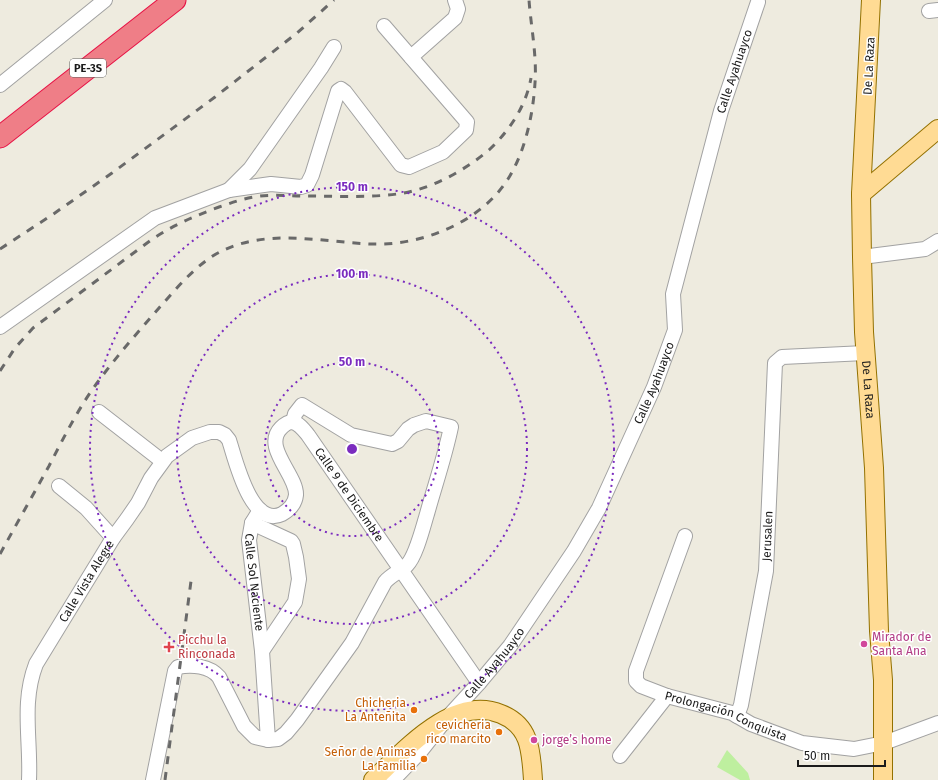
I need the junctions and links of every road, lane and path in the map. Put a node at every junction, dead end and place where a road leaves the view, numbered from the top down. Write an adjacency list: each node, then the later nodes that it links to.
1 (105, 0): 9 (street)
2 (175, 0): 11 (highway, PE-3S)
3 (455, 0): 8 (street)
4 (872, 0): 13 (main road, De La Raza)
5 (758, 2): 28 (street, Calle Ayahuayco)
6 (384, 26): 8 (street)
7 (334, 47): 12 (street)
8 (411, 57): 12 (street)
9 (0, 85)
10 (938, 129): 13 (main road)
11 (0, 137)
12 (229, 190): 16 (street)
13 (861, 194): 15 (main road, De La Raza)
14 (938, 241): 15 (street)
15 (862, 257): 17 (main road, De La Raza)
16 (1, 326)
17 (866, 353): 30 (street, Jerusalen); 34 (main road, De La Raza)
18 (100, 412): 20 (street)
19 (293, 422): 22 (street); 26 (street, Calle 9 de Diciembre); 26 (street)
20 (162, 461): 22 (street, Calle Vista Alegre); 25 (street, Calle Vista Alegre)
21 (60, 486): 25 (street)
22 (260, 510): 23 (street, Calle Sol Naciente)
23 (252, 523): 27 (street, Calle Sol Naciente); 27 (street)
24 (685, 536): 29 (street, Prolongación Conquista)
25 (113, 538): 37 (street, Calle Vista Alegre)
26 (400, 570): 28 (street, Calle 9 de Diciembre); 33 (street)
27 (262, 651): 33 (street, Calle Sol Naciente)
28 (479, 683): 31 (street, Calle Ayahuayco)
29 (667, 696): 30 (street, Prolongación Conquista); 35 (street)
30 (737, 716): 34 (street, Prolongación Conquista)
31 (447, 718): 36 (street, Calle Ayahuayco); 39 (main road); 42 (main road)
32 (938, 723): 34 (street, Prolongación Conquista)
33 (268, 740): 38 (street)
34 (884, 743): 43 (main road, De La Raza)
35 (620, 756)
36 (410, 763): 40 (street); 41 (street)
37 (29, 780)
38 (153, 780)
39 (373, 780)
40 (393, 780)
41 (399, 780)
42 (533, 780)
43 (883, 780)

